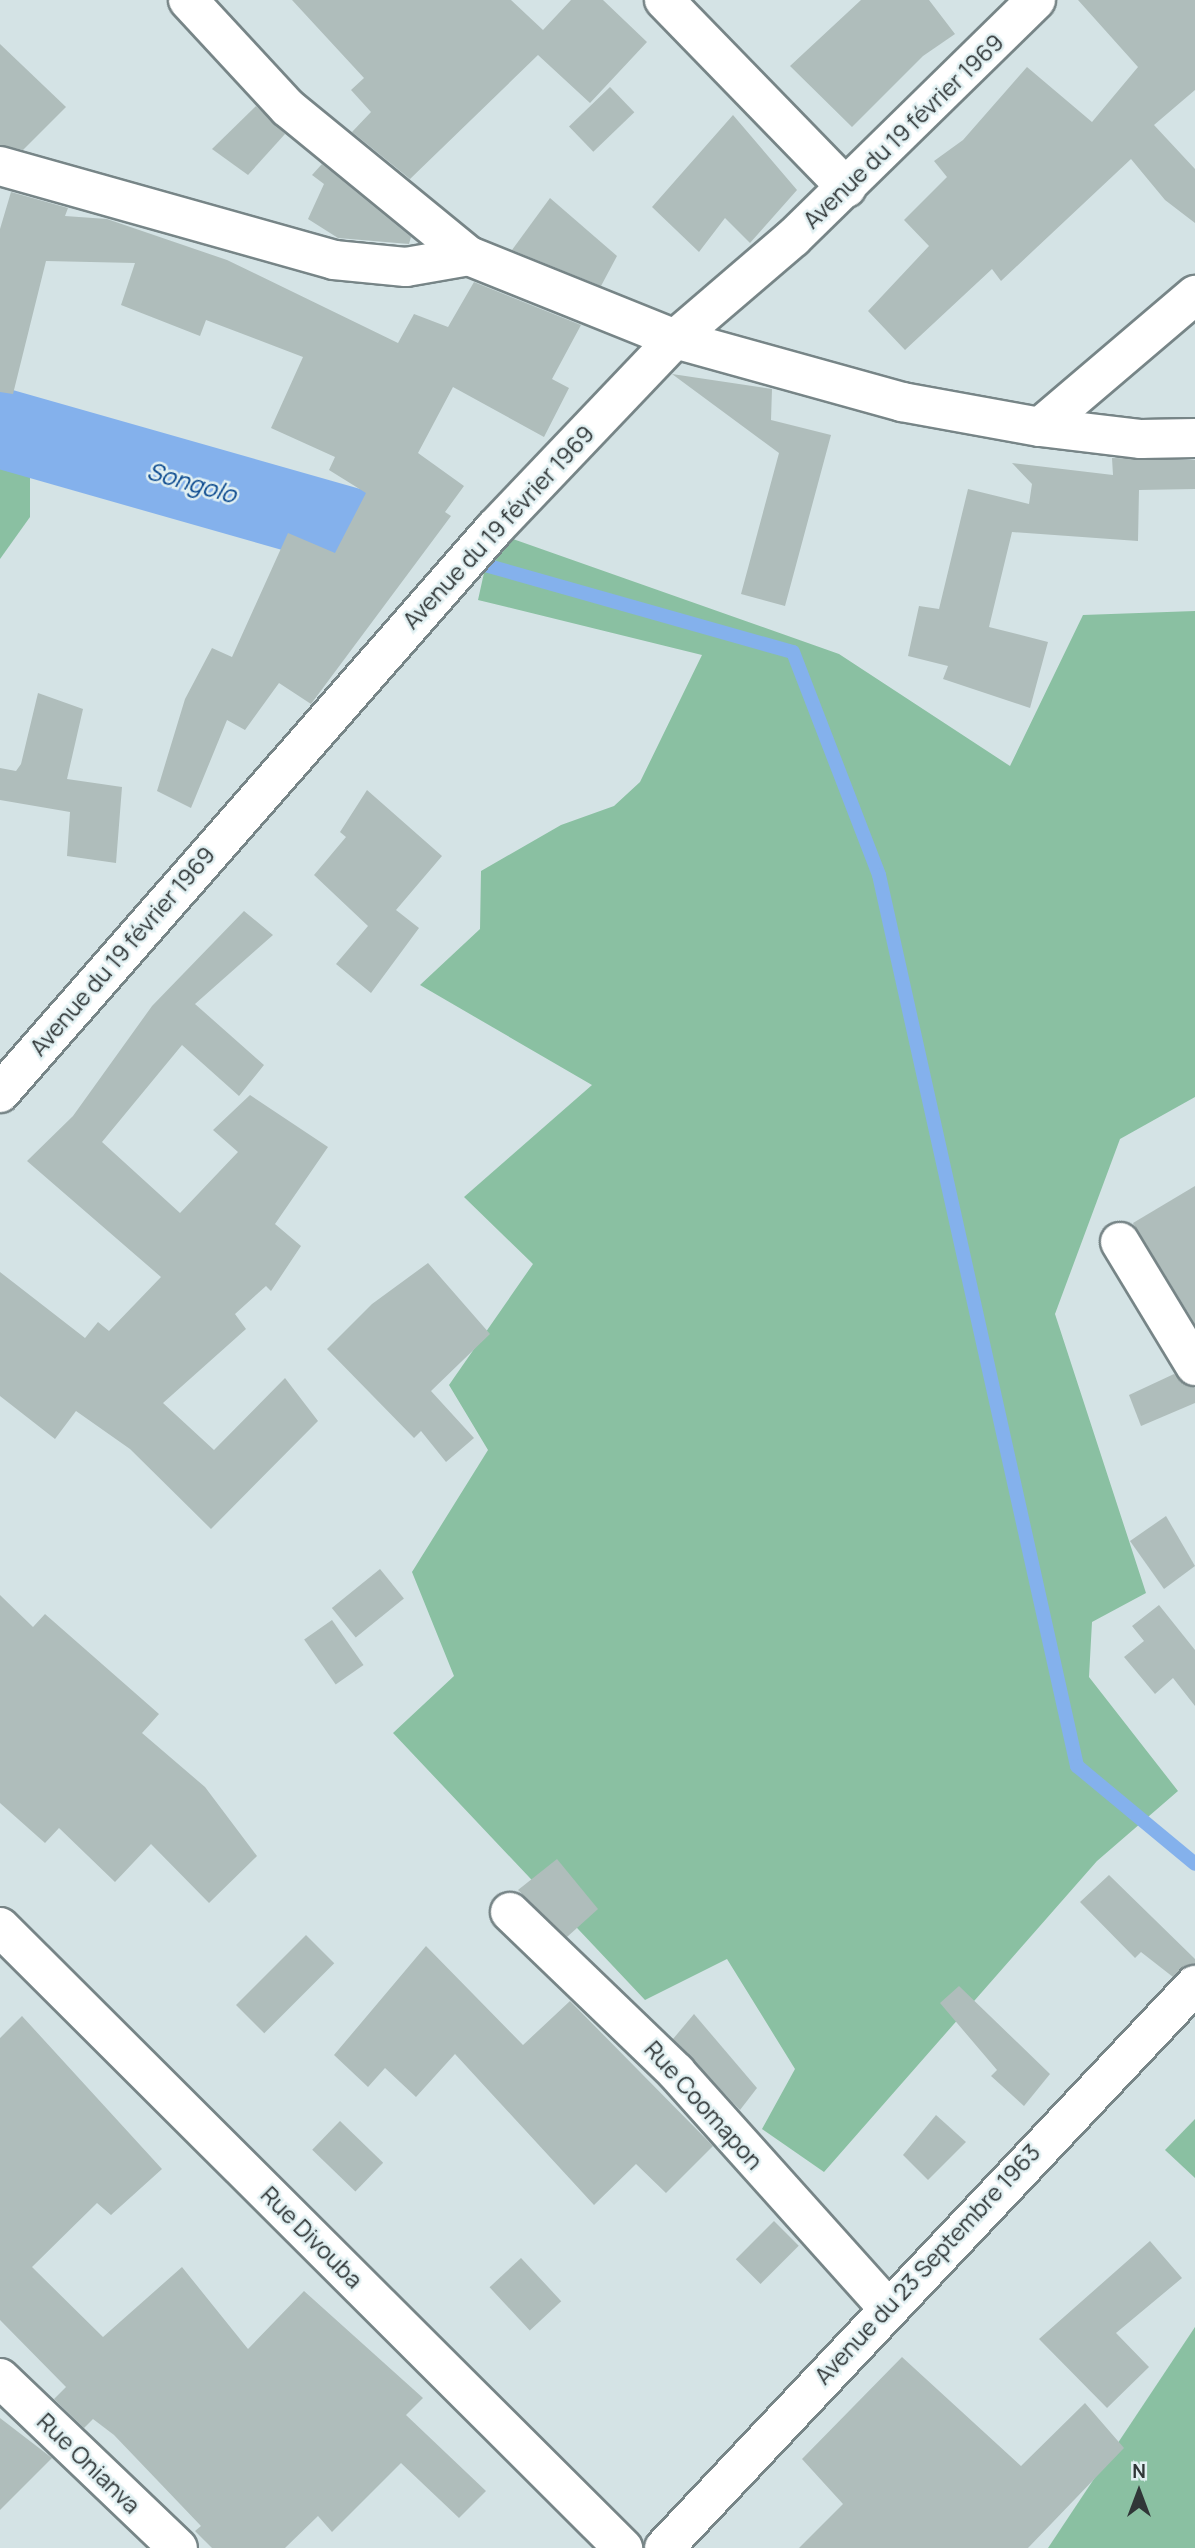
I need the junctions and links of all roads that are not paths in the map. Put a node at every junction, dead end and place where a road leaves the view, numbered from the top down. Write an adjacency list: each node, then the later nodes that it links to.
1 (188, 0): 6 (street)
2 (664, 0): 5 (street)
3 (1036, 0): 5 (street, Avenue du 19 février 1969)
4 (0, 166): 6 (street)
5 (847, 188): 8 (street, Avenue du 19 février 1969)
6 (469, 256): 8 (street)
7 (1195, 295): 9 (street)
8 (675, 339): 9 (street); 11 (street, Avenue du 19 février 1969)
9 (1040, 427): 10 (street)
10 (1195, 438)
11 (0, 1093)
12 (1121, 1242): 13 (street)
13 (1195, 1366)
14 (510, 1912): 17 (street, Rue Coomapon)
15 (0, 1927): 20 (street, Rue Divouba)
16 (1195, 1985): 17 (street, Avenue du 23 Septembre 1963)
17 (887, 2307): 21 (street, Avenue du 23 Septembre 1963)
18 (0, 2378): 19 (street, Rue Onianva)
19 (178, 2548)
20 (623, 2548)
21 (664, 2548)

